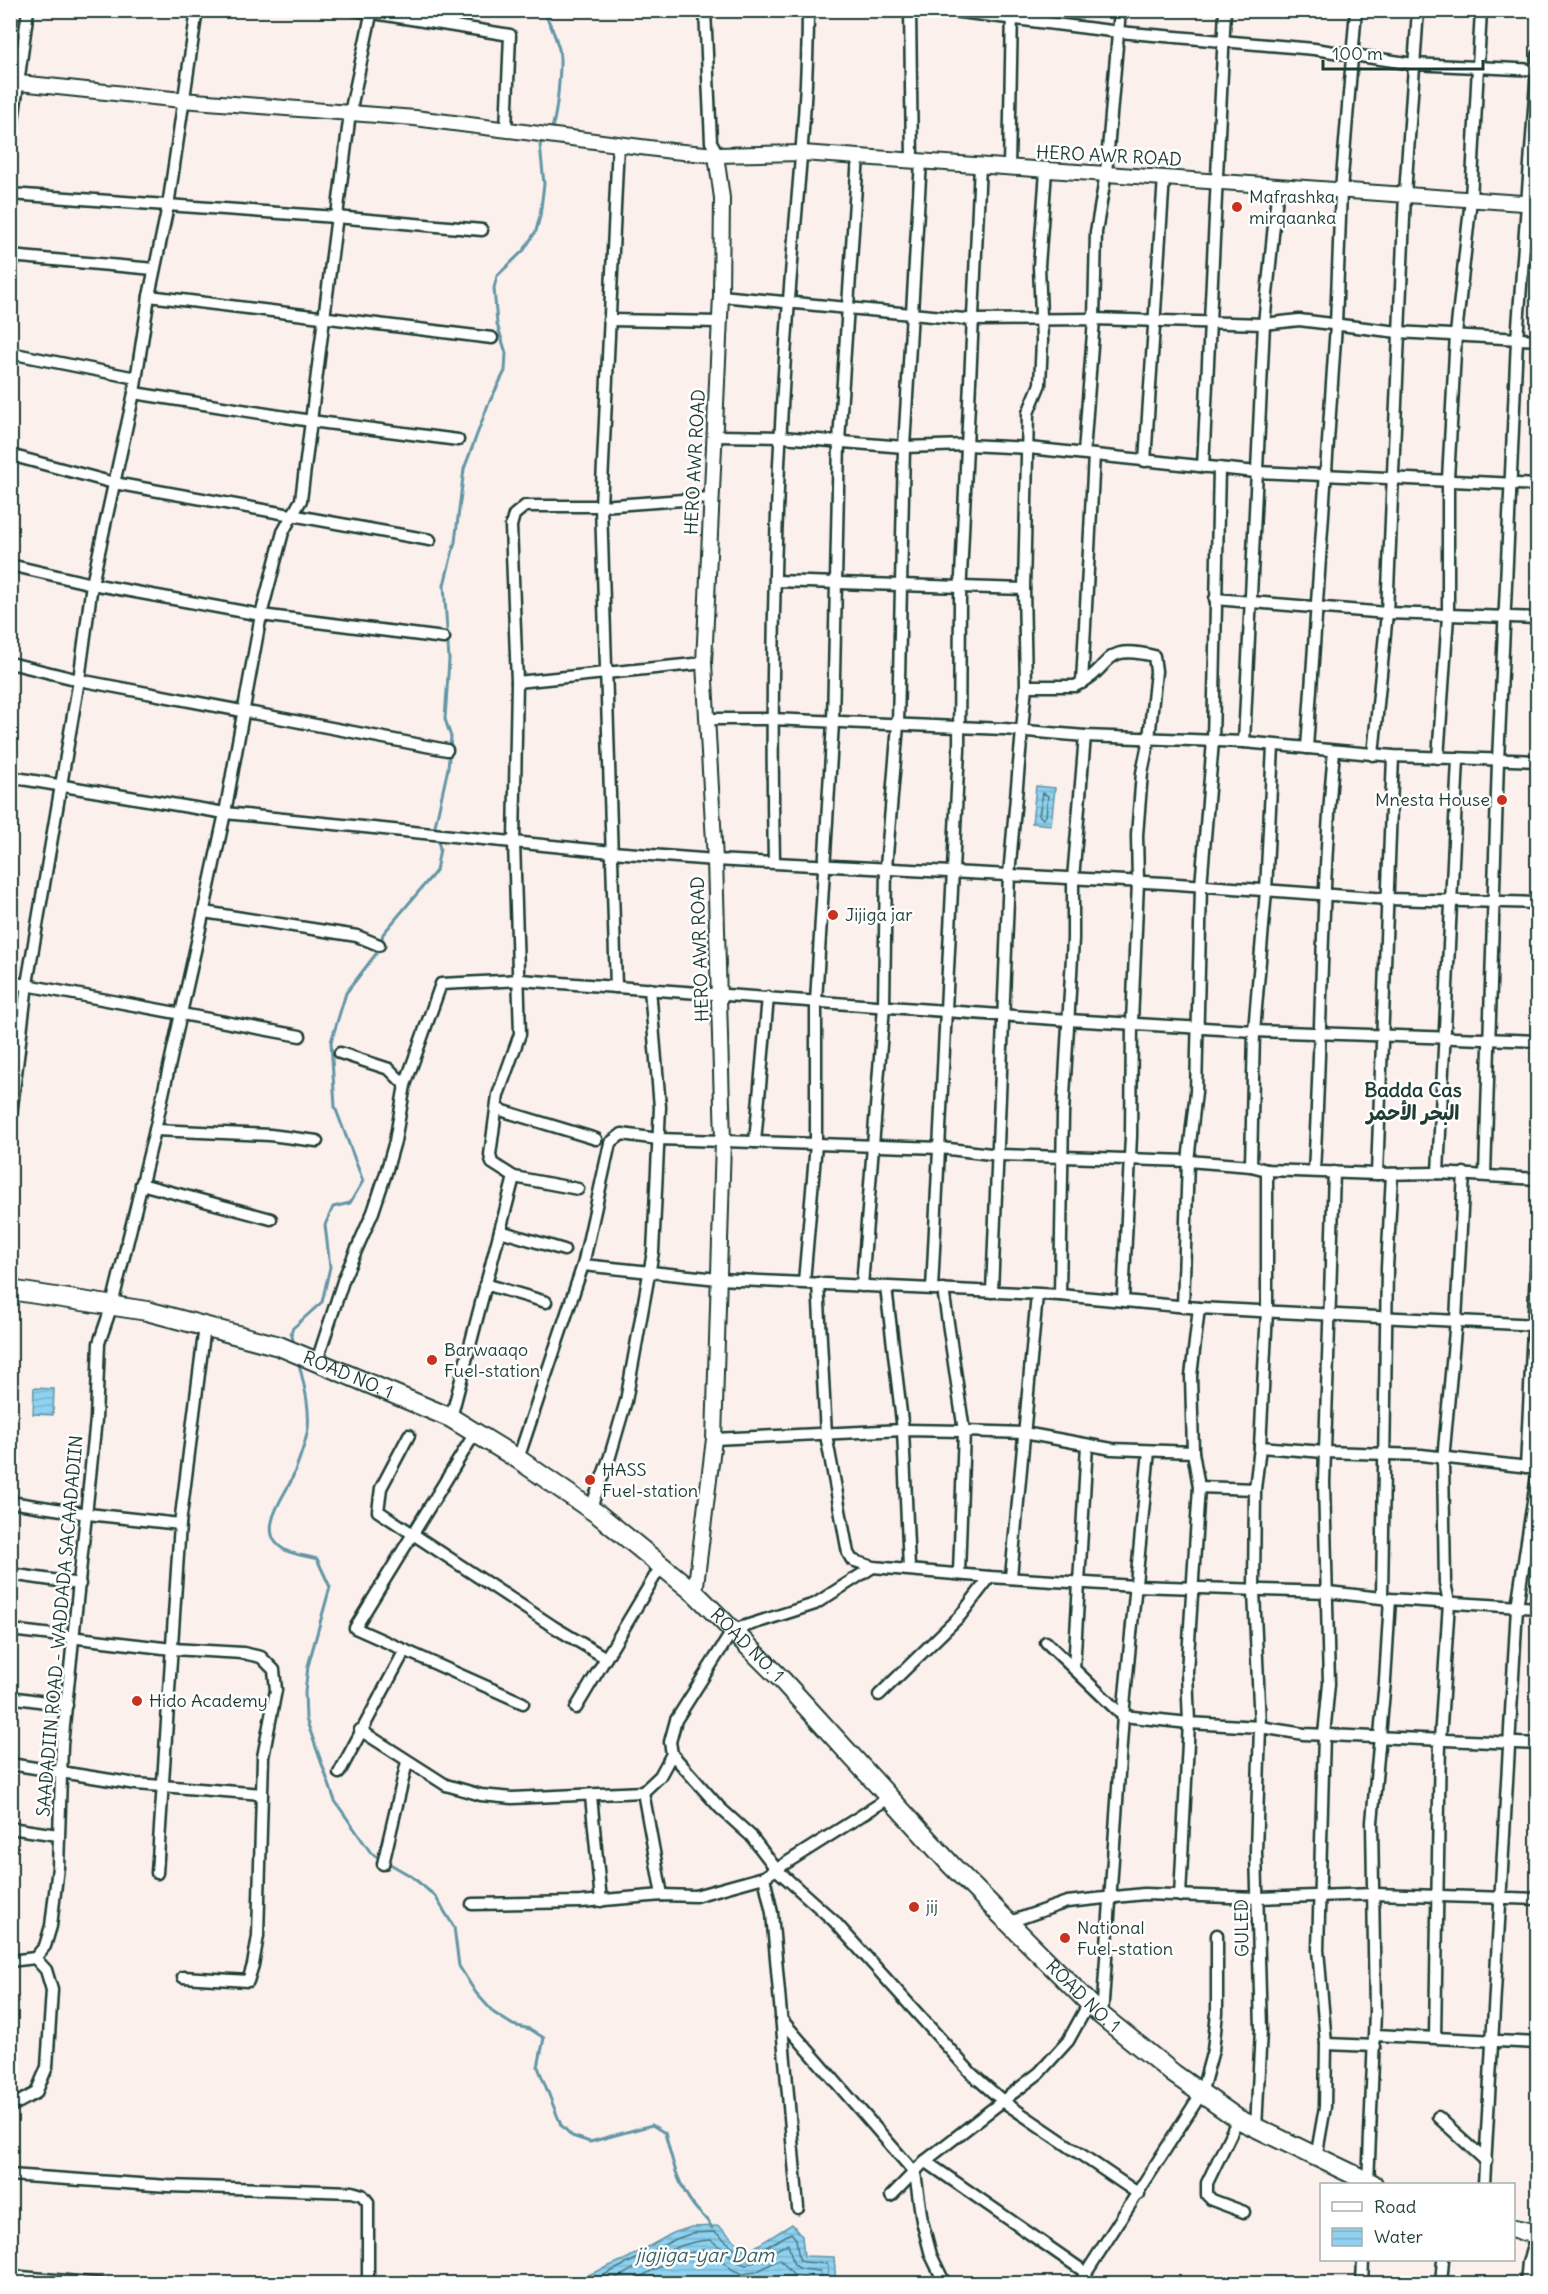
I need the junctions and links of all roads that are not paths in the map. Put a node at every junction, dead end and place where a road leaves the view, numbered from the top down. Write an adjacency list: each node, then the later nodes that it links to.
1 (27, 10): 22 (street)
2 (197, 10): 23 (street)
3 (355, 10): 13 (street)
4 (705, 10): 29 (street)
5 (808, 10): 28 (street)
6 (910, 10): 31 (street)
7 (944, 10): 14 (street)
8 (1120, 10): 15 (street)
9 (1225, 10): 16 (street)
10 (1356, 10): 17 (street)
11 (1418, 10): 19 (street)
12 (1481, 10): 20 (street)
13 (372, 11): 24 (street, SAADADIIN ROAD - WADDADA SACAADADIIN); 25 (street)
14 (1012, 14): 15 (street); 33 (street)
15 (1119, 32): 16 (street); 35 (street)
16 (1223, 42): 17 (street); 37 (street)
17 (1352, 55): 19 (street); 39 (street)
18 (1538, 56): 21 (street)
19 (1413, 64): 20 (street); 41 (street)
20 (1476, 69): 21 (street); 42 (street)
21 (1536, 70): 43 (street)
22 (13, 83): 23 (main road); 26 (street)
23 (182, 100): 24 (main road); 44 (street)
24 (350, 113): 25 (main road); 45 (street, SAADADIIN ROAD - WADDADA SACAADADIIN)
25 (506, 130): 27 (main road)
26 (10, 143)
27 (618, 144): 29 (main road); 56 (street)
28 (802, 153): 29 (main road, HERO AWR ROAD); 30 (main road, HERO AWR ROAD); 51 (street)
29 (717, 155): 50 (main road, HERO AWR ROAD)
30 (858, 156): 31 (main road, HERO AWR ROAD); 52 (street)
31 (916, 161): 32 (main road, HERO AWR ROAD); 53 (street)
32 (980, 165): 33 (main road, HERO AWR ROAD); 57 (street)
33 (1009, 168): 34 (main road, HERO AWR ROAD)
34 (1046, 171): 35 (main road, HERO AWR ROAD); 58 (street)
35 (1106, 173): 36 (main road, HERO AWR ROAD); 55 (street)
36 (1164, 177): 37 (main road, HERO AWR ROAD); 60 (street)
37 (1218, 180): 38 (main road, HERO AWR ROAD); 61 (street)
38 (1278, 185): 39 (main road, HERO AWR ROAD); 62 (street)
39 (1341, 190): 41 (main road, HERO AWR ROAD); 63 (street)
40 (10, 194): 44 (street)
41 (1405, 194): 42 (main road, HERO AWR ROAD); 64 (street)
42 (1471, 199): 43 (main road, HERO AWR ROAD); 65 (street)
43 (1533, 204): 67 (street)
44 (168, 206): 45 (street); 48 (street)
45 (336, 217): 46 (street); 54 (street, SAADADIIN ROAD - WADDADA SACAADADIIN)
46 (482, 230)
47 (10, 256): 48 (street)
48 (154, 269): 49 (street)
49 (149, 296): 54 (street); 70 (street)
50 (721, 296): 51 (street); 59 (main road, HERO AWR ROAD)
51 (789, 301): 52 (street); 74 (street)
52 (849, 308): 53 (street); 76 (street)
53 (912, 313): 57 (street); 78 (street)
54 (323, 317): 66 (street); 72 (street, SAADADIIN ROAD - WADDADA SACAADADIIN)
55 (1094, 319): 58 (street); 60 (street); 80 (street)
56 (609, 320): 59 (street); 93 (street)
57 (975, 320): 58 (street); 77 (street)
58 (1040, 320): 79 (street)
59 (720, 322): 73 (main road, HERO AWR ROAD)
60 (1156, 322): 61 (street); 82 (street)
61 (1209, 323): 62 (street); 83 (street)
62 (1264, 324): 63 (street); 85 (street)
63 (1335, 325): 64 (street); 86 (street)
64 (1398, 332): 65 (street); 87 (street)
65 (1456, 334): 67 (street); 88 (street)
66 (492, 338)
67 (1517, 340): 68 (street); 90 (street)
68 (1538, 340)
69 (10, 353): 70 (street)
70 (136, 378): 71 (street)
71 (134, 393): 72 (street); 89 (street)
72 (310, 421): 75 (street); 94 (street, SAADADIIN ROAD - WADDADA SACAADADIIN)
73 (714, 436): 74 (street); 92 (main road, HERO AWR ROAD)
74 (782, 437): 76 (street); 97 (street)
75 (458, 440)
76 (839, 441): 78 (street); 99 (street)
77 (967, 445): 78 (street); 79 (street); 101 (street)
78 (904, 447): 100 (street)
79 (1029, 448): 80 (street); 102 (street)
80 (1089, 454): 82 (street); 117 (street)
81 (10, 455): 89 (street)
82 (1145, 461): 83 (street)
83 (1203, 467): 84 (street)
84 (1219, 468): 85 (street); 103 (street)
85 (1256, 472): 86 (street); 104 (street)
86 (1325, 475): 87 (street); 105 (street)
87 (1393, 477): 88 (street); 106 (street)
88 (1448, 479): 90 (street); 108 (street)
89 (114, 483): 94 (street); 98 (street)
90 (1511, 484): 91 (street); 109 (street)
91 (1538, 485)
92 (710, 498): 93 (street); 113 (main road, HERO AWR ROAD)
93 (601, 506): 114 (street); 116 (street)
94 (292, 516): 95 (street); 107 (street, SAADADIIN ROAD - WADDADA SACAADADIIN)
95 (430, 540)
96 (10, 565): 98 (street)
97 (776, 581): 99 (street); 121 (street)
98 (92, 584): 107 (street); 115 (street)
99 (837, 585): 100 (street); 122 (street)
100 (900, 587): 101 (street); 123 (street)
101 (960, 589): 102 (street); 124 (street)
102 (1024, 589): 118 (street)
103 (1215, 599): 104 (street); 128 (street)
104 (1250, 603): 105 (street); 129 (street)
105 (1318, 608): 106 (street); 131 (street)
106 (1387, 614): 108 (street); 134 (street)
107 (261, 615): 111 (street); 119 (street, SAADADIIN ROAD - WADDADA SACAADADIIN)
108 (1448, 616): 109 (street); 136 (street)
109 (1504, 617): 110 (street); 138 (street)
110 (1538, 618)
111 (444, 639)
112 (10, 663): 115 (street)
113 (704, 663): 114 (street); 120 (main road, HERO AWR ROAD)
114 (605, 673): 116 (street); 144 (street)
115 (79, 680): 119 (street); 141 (street)
116 (517, 682): 143 (street)
117 (1082, 683): 118 (street); 127 (street)
118 (1026, 686): 125 (street)
119 (243, 712): 132 (street); 142 (street, SAADADIIN ROAD - WADDADA SACAADADIIN)
120 (707, 719): 121 (street); 145 (main road, HERO AWR ROAD)
121 (771, 719): 122 (street); 146 (street)
122 (833, 723): 123 (street); 147 (street)
123 (898, 725): 124 (street); 148 (street)
124 (959, 729): 125 (street); 149 (street)
125 (1022, 730): 126 (street); 150 (street)
126 (1085, 736): 127 (street); 151 (street)
127 (1149, 739): 128 (street); 152 (street)
128 (1213, 741): 129 (street); 153 (street)
129 (1244, 742): 130 (street)
130 (1272, 746): 131 (street); 154 (street)
131 (1308, 748): 133 (street)
132 (447, 750)
133 (1334, 751): 134 (street); 155 (street)
134 (1373, 755): 135 (street)
135 (1393, 756): 136 (street); 156 (street)
136 (1438, 758): 137 (street)
137 (1458, 759): 138 (street); 157 (street)
138 (1498, 760): 139 (street); 158 (street)
139 (1538, 761)
140 (10, 777): 141 (street)
141 (62, 785): 142 (street); 164 (street)
142 (225, 813): 143 (street); 160 (street, SAADADIIN ROAD - WADDADA SACAADADIIN)
143 (514, 842): 144 (street); 162 (street)
144 (612, 852): 145 (street); 165 (street)
145 (715, 860): 146 (street); 167 (main road, HERO AWR ROAD)
146 (774, 862): 147 (street)
147 (823, 864): 148 (street); 169 (street)
148 (886, 867): 149 (street); 170 (street)
149 (953, 872): 150 (street); 171 (street)
150 (1009, 875): 151 (street); 173 (street)
151 (1074, 879): 152 (street); 174 (street)
152 (1138, 882): 153 (street); 175 (street)
153 (1201, 886): 154 (street); 176 (street)
154 (1266, 891): 155 (street); 177 (street)
155 (1323, 894): 156 (street); 178 (street)
156 (1388, 899): 157 (street); 179 (street)
157 (1449, 901): 158 (street); 181 (street)
158 (1493, 902): 159 (street); 182 (street)
159 (1538, 903)
160 (204, 912): 161 (street); 172 (street, SAADADIIN ROAD - WADDADA SACAADADIIN)
161 (379, 945)
162 (520, 980): 165 (street); 185 (street); 186 (street)
163 (10, 981): 164 (street)
164 (27, 984): 172 (street); 187 (street)
165 (616, 987): 166 (street)
166 (650, 989): 167 (street); 190 (street)
167 (720, 994): 168 (street); 192 (main road, HERO AWR ROAD)
168 (768, 998): 169 (street); 193 (street)
169 (816, 1000): 170 (street); 194 (street)
170 (884, 1006): 171 (street); 195 (street)
171 (945, 1010): 173 (street); 196 (street)
172 (180, 1013): 180 (street); 188 (street, SAADADIIN ROAD - WADDADA SACAADADIIN)
173 (1003, 1014): 174 (street); 197 (street)
174 (1068, 1020): 175 (street); 198 (street)
175 (1132, 1022): 176 (street); 199 (street)
176 (1197, 1025): 177 (street); 200 (street)
177 (1254, 1030): 178 (street); 201 (street)
178 (1322, 1032): 179 (street); 203 (street)
179 (1381, 1035): 181 (street); 207 (street)
180 (300, 1036)
181 (1446, 1038): 182 (street); 205 (street)
182 (1491, 1039): 183 (street); 209 (street)
183 (1538, 1041)
184 (340, 1053): 185 (street)
185 (405, 1085): 242 (street)
186 (497, 1108): 189 (street); 210 (street)
187 (10, 1123)
188 (155, 1130): 191 (street); 212 (street, SAADADIIN ROAD - WADDADA SACAADADIIN)
189 (596, 1139)
190 (658, 1139): 192 (street); 218 (street); 219 (street)
191 (317, 1141)
192 (723, 1141): 193 (street); 220 (main road, HERO AWR ROAD)
193 (755, 1142): 194 (street)
194 (816, 1144): 195 (street); 221 (street)
195 (874, 1146): 196 (street); 224 (street)
196 (941, 1148): 197 (street); 226 (street)
197 (999, 1155): 198 (street); 228 (street)
198 (1064, 1158): 199 (street); 230 (street)
199 (1129, 1160): 200 (street); 231 (street)
200 (1188, 1161): 201 (street); 234 (street)
201 (1251, 1166): 202 (street)
202 (1267, 1170): 203 (street); 236 (street, GULED)
203 (1314, 1171): 204 (street)
204 (1334, 1172): 207 (street); 237 (street)
205 (1438, 1173): 206 (street); 208 (street)
206 (1464, 1173): 209 (street); 239 (street)
207 (1377, 1174): 208 (street)
208 (1392, 1174): 238 (street)
209 (1485, 1175): 211 (street)
210 (514, 1177): 213 (street); 215 (street)
211 (1538, 1179)
212 (141, 1184): 214 (street); 233 (street, SAADADIIN ROAD - WADDADA SACAADADIIN)
213 (578, 1188)
214 (271, 1219)
215 (500, 1231): 217 (street); 223 (street)
216 (1538, 1231): 240 (street)
217 (564, 1250)
218 (583, 1265): 219 (street); 257 (street)
219 (648, 1272): 220 (street); 263 (street)
220 (718, 1279): 221 (street); 250 (main road, HERO AWR ROAD)
221 (804, 1282): 222 (street)
222 (818, 1283): 224 (street); 249 (street)
223 (484, 1284): 232 (street); 243 (street)
224 (862, 1286): 225 (street)
225 (886, 1287): 226 (street); 244 (street)
226 (937, 1289): 228 (street); 245 (street)
227 (10, 1290): 233 (highway, ROAD NO. 1)
228 (992, 1292): 229 (street)
229 (1038, 1295): 230 (street); 247 (street)
230 (1060, 1295): 231 (street)
231 (1123, 1300): 234 (street)
232 (546, 1302)
233 (112, 1305): 241 (highway, ROAD NO. 1); 264 (street, SAADADIIN ROAD - WADDADA SACAADADIIN)
234 (1183, 1307): 235 (street)
235 (1199, 1308): 236 (street); 254 (street)
236 (1267, 1311): 237 (street); 252 (street, GULED)
237 (1330, 1316): 238 (street); 255 (street)
238 (1388, 1318): 239 (street); 256 (street)
239 (1456, 1320): 240 (street); 258 (street)
240 (1536, 1324): 259 (street)
241 (205, 1326): 242 (highway, ROAD NO. 1); 265 (street)
242 (316, 1361): 243 (highway, ROAD NO. 1)
243 (451, 1418): 246 (highway, ROAD NO. 1)
244 (903, 1430): 245 (street); 249 (street); 269 (street)
245 (964, 1431): 247 (street); 270 (street)
246 (475, 1433): 257 (highway, ROAD NO. 1); 266 (street)
247 (1024, 1433): 251 (street); 273 (street)
248 (409, 1435): 266 (street)
249 (826, 1435): 250 (street); 268 (street)
250 (714, 1439): 280 (main road, HERO AWR ROAD)
251 (1087, 1445): 253 (street); 274 (street)
252 (1260, 1447): 255 (street); 261 (street, GULED)
253 (1149, 1452): 254 (street); 276 (street)
254 (1194, 1452): 260 (street)
255 (1324, 1452): 256 (street); 279 (street)
256 (1384, 1453): 258 (street); 281 (street)
257 (518, 1459): 263 (highway, ROAD NO. 1)
258 (1443, 1460): 259 (street); 282 (street)
259 (1534, 1468): 283 (street)
260 (1199, 1487): 261 (street); 277 (street)
261 (1255, 1489): 278 (street, GULED)
262 (10, 1502): 264 (street)
263 (590, 1510): 267 (highway, ROAD NO. 1)
264 (87, 1514): 265 (street); 275 (street, SAADADIIN ROAD - WADDADA SACAADADIIN)
265 (180, 1524): 289 (street)
266 (412, 1534): 290 (street); 291 (street)
267 (661, 1566): 280 (highway, ROAD NO. 1); 291 (street)
268 (873, 1567): 269 (street); 286 (street)
269 (909, 1568): 270 (street)
270 (959, 1573): 272 (street)
271 (10, 1574): 275 (street)
272 (990, 1577): 273 (street); 293 (street)
273 (1011, 1577): 274 (street)
274 (1077, 1582): 276 (street); 292 (street)
275 (80, 1584): 287 (street, SAADADIIN ROAD - WADDADA SACAADADIIN)
276 (1135, 1586): 277 (street); 298 (street)
277 (1193, 1587): 278 (street); 299 (street)
278 (1254, 1591): 279 (street); 300 (street, GULED)
279 (1328, 1592): 281 (street); 302 (street)
280 (694, 1593): 286 (highway, ROAD NO. 1)
281 (1386, 1598): 282 (street); 303 (street)
282 (1449, 1602): 283 (street); 304 (street)
283 (1518, 1607): 284 (street); 305 (street)
284 (1538, 1608)
285 (10, 1630): 287 (street)
286 (733, 1630): 307 (street); 316 (highway, ROAD NO. 1)
287 (74, 1639): 289 (street); 296 (street, SAADADIIN ROAD - WADDADA SACAADADIIN)
288 (1046, 1642): 292 (street)
289 (172, 1648): 312 (street); 314 (street)
290 (405, 1650): 295 (street); 301 (street)
291 (606, 1658): 297 (street)
292 (1074, 1669): 298 (street)
293 (879, 1695)
294 (10, 1697): 296 (street)
295 (523, 1703)
296 (67, 1705): 310 (street, SAADADIIN ROAD - WADDADA SACAADADIIN)
297 (576, 1708)
298 (1123, 1716): 299 (street); 325 (street)
299 (1189, 1723): 300 (street); 326 (street)
300 (1260, 1727): 302 (street); 330 (street, GULED)
301 (360, 1730): 308 (street); 311 (street)
302 (1324, 1735): 303 (street); 327 (street)
303 (1378, 1735): 304 (street); 323 (street)
304 (1440, 1740): 305 (street); 328 (street)
305 (1511, 1743): 306 (street); 329 (street)
306 (1538, 1744)
307 (672, 1754): 313 (street); 320 (street)
308 (407, 1762): 315 (street); 319 (street)
309 (10, 1764): 310 (street)
310 (61, 1772): 312 (street); 318 (street, SAADADIIN ROAD - WADDADA SACAADADIIN)
311 (339, 1773)
312 (163, 1785): 314 (street); 321 (street)
313 (643, 1792): 315 (street); 324 (street)
314 (262, 1794): 338 (street)
315 (591, 1796): 332 (street)
316 (889, 1798): 320 (street); 334 (highway, ROAD NO. 1)
317 (10, 1828): 318 (street)
318 (58, 1834): 336 (street, SAADADIIN ROAD - WADDADA SACAADADIIN)
319 (383, 1864)
320 (777, 1870): 322 (street); 347 (street)
321 (157, 1873)
322 (764, 1876): 324 (street); 340 (street)
323 (1374, 1894): 327 (street); 328 (street); 342 (street)
324 (662, 1895): 332 (street)
325 (1112, 1896): 326 (street); 334 (street); 339 (street)
326 (1180, 1896): 330 (street)
327 (1319, 1896): 330 (street); 345 (street)
328 (1437, 1897): 329 (street); 341 (street)
329 (1502, 1897): 331 (street); 343 (street)
330 (1258, 1898): 351 (street, GULED)
331 (1538, 1899)
332 (601, 1901): 333 (street)
333 (472, 1904)
334 (1007, 1923): 339 (highway, ROAD NO. 1)
335 (1217, 1935): 346 (street)
336 (36, 1958): 337 (street); 348 (street)
337 (10, 1961)
338 (183, 1977)
339 (1095, 2010): 346 (highway, ROAD NO. 1); 347 (street)
340 (781, 2019): 355 (street); 362 (street)
341 (1435, 2037): 342 (street); 343 (street)
342 (1375, 2040): 345 (street); 358 (street)
343 (1493, 2041): 344 (street); 354 (street)
344 (1538, 2043)
345 (1326, 2044): 352 (street)
346 (1201, 2094): 350 (highway, ROAD NO. 1); 360 (street)
347 (1004, 2102): 353 (street); 360 (street)
348 (10, 2107)
349 (1438, 2117): 354 (street)
350 (1238, 2119): 351 (highway, ROAD NO. 1); 363 (street)
351 (1257, 2129): 352 (highway, ROAD NO. 1)
352 (1317, 2158): 357 (highway, ROAD NO. 1)
353 (926, 2161): 355 (street); 368 (street)
354 (1486, 2161): 359 (street)
355 (915, 2173): 361 (street); 373 (street)
356 (10, 2175): 372 (street)
357 (1368, 2183)
358 (1370, 2183)
359 (1485, 2183)
360 (1139, 2194): 368 (street)
361 (891, 2196)
362 (798, 2208)
363 (1244, 2212)
364 (1515, 2229): 365 (highway)
365 (1537, 2234): 377 (street)
366 (1363, 2261): 375 (street)
367 (1443, 2261): 376 (street)
368 (1085, 2272): 374 (street)
369 (10, 2276): 370 (street)
370 (36, 2281): 371 (street)
371 (102, 2283)
372 (368, 2283)
373 (945, 2283)
374 (1079, 2283)
375 (1362, 2283)
376 (1441, 2283)
377 (1526, 2283)

